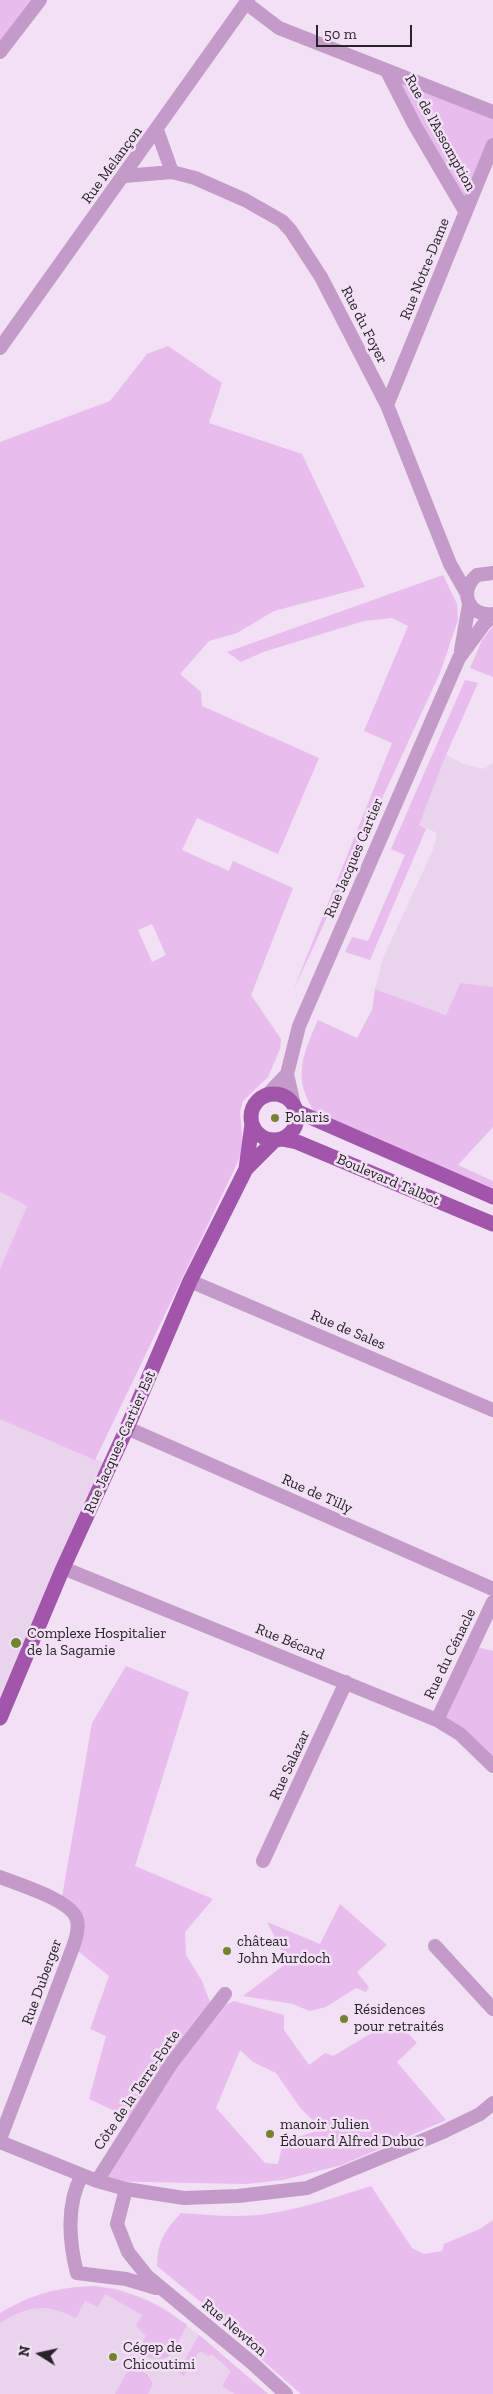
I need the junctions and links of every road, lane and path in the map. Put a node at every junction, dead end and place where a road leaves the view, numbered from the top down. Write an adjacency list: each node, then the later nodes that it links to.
1 (40, 0): 3 (street)
2 (247, 2): 4 (street, Rue de l'Assomption); 6 (street, Rue Melançon)
3 (0, 52)
4 (388, 71): 5 (street, Rue de l'Assomption); 10 (street, Rue de l'Assomption)
5 (493, 112)
6 (157, 130): 8 (street); 9 (street, Rue Melançon)
7 (493, 145): 10 (street, Rue Notre-Dame)
8 (172, 172): 9 (street, Rue du Foyer); 12 (street, Rue du Foyer)
9 (124, 176): 11 (street, Rue Melançon)
10 (466, 211): 12 (street, Rue Notre-Dame)
11 (0, 348)
12 (387, 405): 13 (street, Rue du Foyer)
13 (450, 564): 14 (street); 15 (street, Rue du Foyer)
14 (486, 571): 15 (street)
15 (468, 598): 16 (street); 17 (street, Rue Jacques Cartier)
16 (493, 614): 17 (street, Rue Jacques Cartier)
17 (459, 658): 18 (street, Rue Jacques Cartier)
18 (287, 1074): 19 (street, Rue Jacques Cartier); 20 (street, Rue Jacques Cartier)
19 (266, 1096): 20 (main road); 21 (main road)
20 (295, 1108): 22 (main road); 24 (main road, Boulevard Talbot)
21 (252, 1124): 22 (main road); 23 (main road, Rue Jacques-Cartier Est)
22 (278, 1140): 23 (main road, Rue Jacques-Cartier Est); 25 (main road, Boulevard Talbot)
23 (246, 1169): 26 (main road, Rue Jacques-Cartier Est)
24 (493, 1196)
25 (493, 1224)
26 (190, 1281): 27 (street, Rue de Sales); 28 (main road, Rue Jacques-Cartier Est)
27 (493, 1410)
28 (127, 1428): 29 (main road, Rue Jacques-Cartier Est); 30 (street, Rue de Tilly)
29 (63, 1568): 32 (street, Rue Bécard); 33 (main road, Rue Jacques-Cartier Est)
30 (493, 1590)
31 (493, 1602): 34 (street, Rue du Cénacle)
32 (346, 1682): 34 (street, Rue Bécard); 36 (street, Rue Salazar)
33 (0, 1718)
34 (437, 1720): 35 (street, Rue Bécard)
35 (493, 1766)
36 (263, 1861)
37 (0, 1877): 42 (street, Rue Duberger)
38 (435, 1946): 40 (street)
39 (225, 1994): 44 (street, Côte de la Terre-Forte)
40 (493, 2009)
41 (493, 2103): 45 (street)
42 (0, 2141): 43 (street)
43 (82, 2176): 44 (street); 46 (street, Rue Newton)
44 (97, 2182): 45 (street)
45 (126, 2189): 46 (street, Rue Newton)
46 (160, 2289): 47 (street, Rue Newton)
47 (286, 2394)

